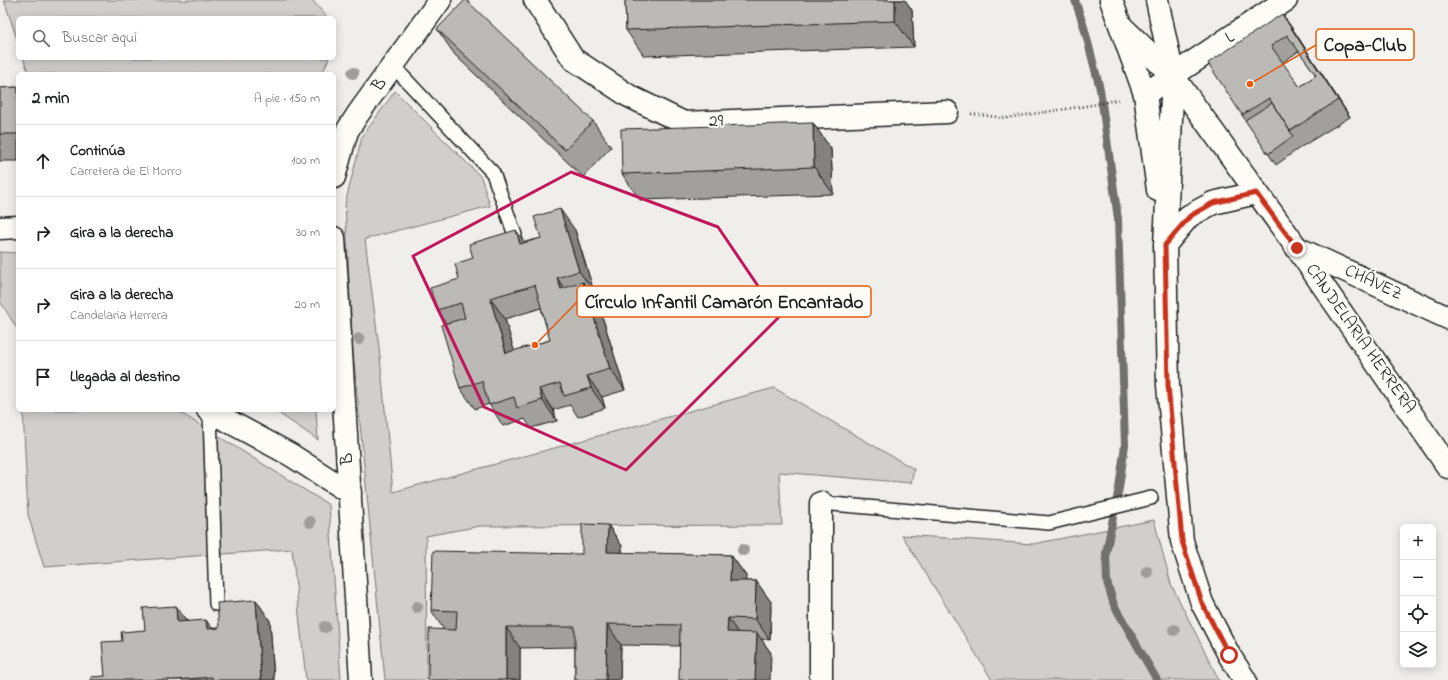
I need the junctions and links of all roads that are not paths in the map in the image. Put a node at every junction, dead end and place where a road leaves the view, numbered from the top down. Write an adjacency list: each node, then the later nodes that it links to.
1 (440, 0): 7 (street, B)
2 (535, 0): 10 (street, 29)
3 (1111, 0): 6 (street)
4 (1157, 0): 8 (street)
5 (1286, 0): 8 (street, L)
6 (1121, 26): 8 (street, CANDELARIA HERRERA); 9 (street)
7 (394, 66): 11 (street, B); 15 (lane)
8 (1173, 76): 9 (street, L); 12 (street, CANDELARIA HERRERA); 16 (street)
9 (1136, 96): 16 (street)
10 (947, 112)
11 (336, 171)
12 (1256, 193): 16 (street); 17 (street, CANDELARIA HERRERA)
13 (16, 227): 14 (street)
14 (0, 228)
15 (515, 235)
16 (1165, 245): 29 (street)
17 (1297, 248): 19 (street, CHÁVEZ); 22 (street, CANDELARIA HERRERA)
18 (336, 270): 23 (street, B)
19 (1448, 318)
20 (209, 412): 26 (lane)
21 (211, 412): 23 (street)
22 (1448, 467)
23 (350, 493): 27 (street, B)
24 (1151, 498): 25 (lane)
25 (821, 503): 28 (street)
26 (216, 604)
27 (360, 680)
28 (821, 680)
29 (1245, 680)

